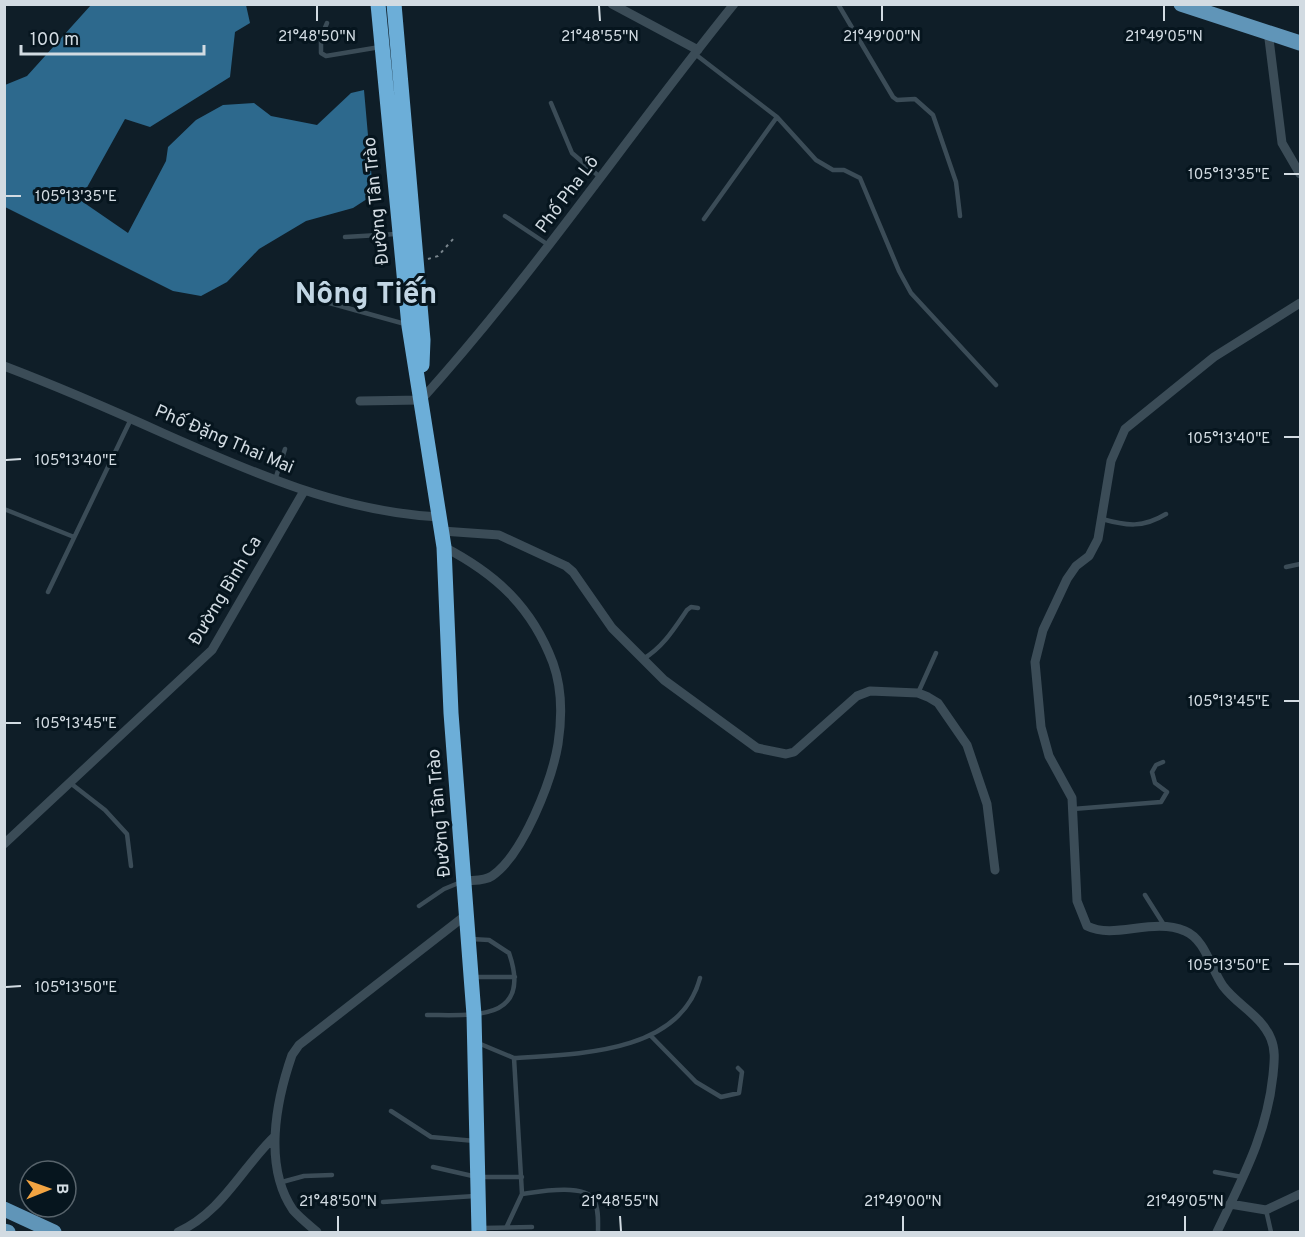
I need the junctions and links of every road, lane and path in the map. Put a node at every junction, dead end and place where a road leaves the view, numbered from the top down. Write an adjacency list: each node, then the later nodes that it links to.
1 (378, 4): 10 (highway, Đường Tân Trào)
2 (394, 4): 11 (highway, Đường Tân Trào)
3 (612, 4): 12 (street)
4 (734, 4): 12 (street, Phố Pha Lô)
5 (838, 4): 18 (lane)
6 (1191, 6): 8 (main road)
7 (327, 23): 10 (lane)
8 (1268, 31): 9 (main road); 15 (street)
9 (1300, 43)
10 (381, 46): 11 (lane); 20 (highway, Đường Tân Trào)
11 (397, 50): 24 (highway, Đường Tân Trào)
12 (696, 52): 14 (lane); 16 (street, Phố Pha Lô)
13 (551, 103): 16 (lane)
14 (777, 117): 19 (lane); 29 (lane)
15 (1300, 174)
16 (602, 178): 23 (street, Phố Pha Lô)
17 (505, 216): 23 (lane)
18 (960, 216)
19 (704, 219)
20 (400, 234): 21 (lane); 27 (highway, Đường Tân Trào)
21 (345, 237)
22 (456, 237): 24 (path)
23 (549, 246): 30 (street, Phố Pha Lô)
24 (416, 262): 30 (highway, Đường Tân Trào)
25 (315, 299): 27 (lane)
26 (1300, 303): 38 (street)
27 (410, 326): 30 (highway, Đường Tân Trào)
28 (4, 366): 32 (street, Phố Đặng Thai Mai)
29 (996, 385)
30 (420, 396): 31 (street); 39 (highway, Đường Tân Trào)
31 (360, 400)
32 (131, 419): 34 (street, Phố Đặng Thai Mai); 40 (lane)
33 (285, 449): 34 (lane)
34 (275, 481): 35 (street, Phố Đặng Thai Mai)
35 (304, 491): 39 (street, Phố Đặng Thai Mai); 50 (street, Đường Bình Ca)
36 (4, 509): 40 (lane)
37 (1166, 514): 38 (lane)
38 (1102, 519): 51 (street)
39 (440, 524): 41 (highway, Đường Tân Trào); 47 (street, Phố Đặng Thai Mai)
40 (74, 537): 44 (lane)
41 (444, 547): 55 (highway, Đường Tân Trào); 55 (street)
42 (1300, 564): 43 (lane)
43 (1286, 567)
44 (48, 592)
45 (698, 608): 47 (lane)
46 (936, 653): 48 (lane)
47 (643, 659): 48 (street, Phố Đặng Thai Mai)
48 (918, 693): 54 (street)
49 (1163, 762): 51 (lane)
50 (69, 782): 52 (street, Đường Bình Ca); 53 (lane)
51 (1073, 809): 59 (street)
52 (4, 844)
53 (131, 866)
54 (995, 870)
55 (465, 881): 57 (lane); 58 (highway, Đường Tân Trào)
56 (1145, 895): 59 (lane)
57 (419, 906)
58 (466, 915): 60 (highway, Đường Tân Trào); 71 (street)
59 (1164, 925): 78 (street)
60 (468, 939): 61 (highway, Đường Tân Trào); 62 (lane)
61 (471, 977): 62 (lane); 65 (highway, Đường Tân Trào)
62 (515, 977): 65 (lane)
63 (700, 978): 66 (lane)
64 (427, 1015): 65 (lane)
65 (474, 1015): 67 (highway, Đường Tân Trào)
66 (650, 1035): 68 (lane); 69 (lane)
67 (475, 1042): 68 (lane); 72 (highway, Đường Tân Trào)
68 (514, 1058): 77 (lane)
69 (738, 1068)
70 (391, 1111): 72 (lane)
71 (274, 1137): 79 (street); 91 (street)
72 (475, 1141): 76 (highway, Đường Tân Trào)
73 (433, 1167): 76 (lane)
74 (1215, 1172): 78 (lane)
75 (332, 1175): 79 (lane)
76 (477, 1177): 77 (lane); 82 (highway, Đường Tân Trào)
77 (522, 1177): 80 (lane)
78 (1242, 1178): 84 (street)
79 (282, 1182): 92 (street)
80 (522, 1194): 87 (lane); 93 (lane)
81 (1300, 1194): 86 (street)
82 (477, 1196): 83 (lane); 89 (highway, Đường Tân Trào)
83 (382, 1202)
84 (1230, 1204): 86 (street); 94 (street)
85 (4, 1209): 90 (main road)
86 (1266, 1210): 95 (lane)
87 (507, 1226): 88 (lane); 89 (lane)
88 (532, 1227)
89 (479, 1230)
90 (54, 1233)
91 (178, 1233)
92 (317, 1233)
93 (598, 1233)
94 (1217, 1233)
95 (1271, 1233)

